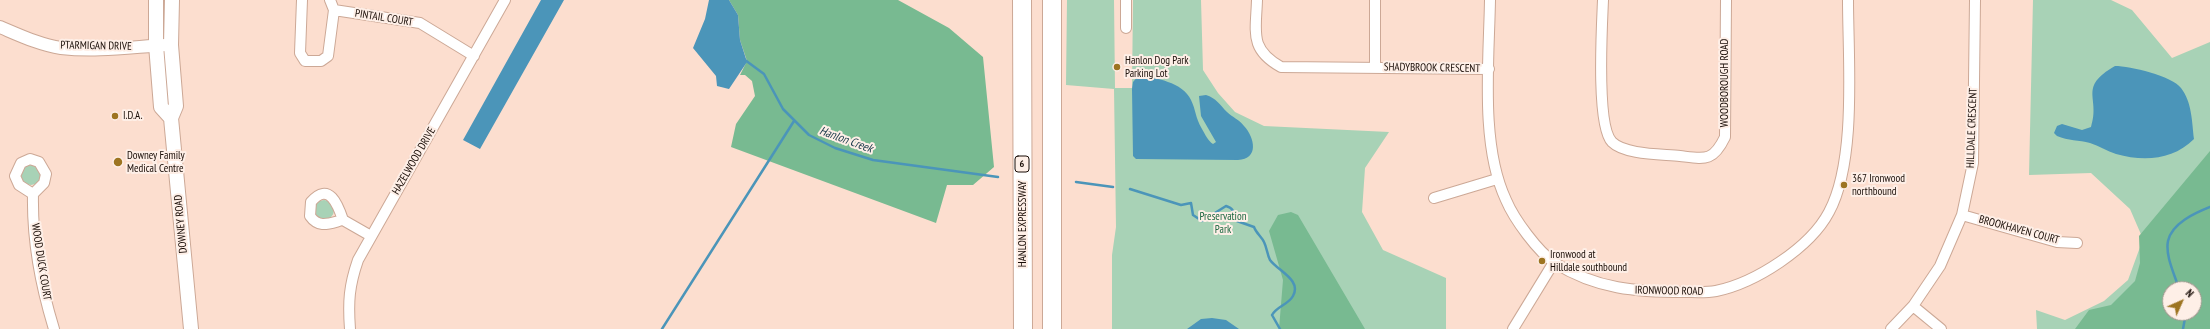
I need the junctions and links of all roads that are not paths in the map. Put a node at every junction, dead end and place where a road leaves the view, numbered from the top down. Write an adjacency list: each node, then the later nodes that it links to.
1 (156, 0): 19 (main road, DOWNEY ROAD)
2 (172, 0): 20 (main road, DOWNEY ROAD)
3 (302, 0): 16 (street)
4 (330, 0): 16 (street)
5 (505, 0): 21 (street, HAZELWOOD DRIVE)
6 (1022, 0): 37 (highway, HANLON EXPRESSWAY / 6)
7 (1052, 0): 38 (highway)
8 (1126, 0): 18 (street)
9 (1257, 0): 22 (street, SHADYBROOK CRESCENT)
10 (1375, 0): 22 (street, SHADYBROOK CRESCENT)
11 (1490, 0): 23 (street, IRONWOOD ROAD)
12 (1603, 0): 13 (street, WOODBOROUGH ROAD)
13 (1726, 0)
14 (1848, 0): 32 (street, IRONWOOD ROAD)
15 (1975, 0): 28 (street, HILLDALE CRESCENT)
16 (334, 10): 21 (street, PINTAIL COURT)
17 (0, 27): 19 (street, PTARMIGAN DRIVE)
18 (1126, 28)
19 (156, 45): 20 (street, PTARMIGAN DRIVE); 24 (main road, DOWNEY ROAD)
20 (171, 45): 24 (main road, DOWNEY ROAD)
21 (474, 56): 30 (street, HAZELWOOD DRIVE)
22 (1375, 67): 23 (street, SHADYBROOK CRESCENT)
23 (1489, 69): 25 (street, IRONWOOD ROAD)
24 (171, 118): 35 (main road, DOWNEY ROAD)
25 (1497, 179): 27 (street); 32 (street, IRONWOOD ROAD)
26 (33, 194): 34 (street, WOOD DUCK COURT)
27 (1434, 198)
28 (1962, 215): 31 (street, BROOKHAVEN COURT); 33 (street, HILLDALE CRESCENT)
29 (343, 220): 30 (street)
30 (371, 236): 36 (street, HAZELWOOD DRIVE)
31 (2077, 243)
32 (1554, 262): 39 (street)
33 (1913, 306): 40 (street, HILLDALE CRESCENT); 41 (street)
34 (54, 329)
35 (191, 329)
36 (350, 329)
37 (1022, 329)
38 (1052, 329)
39 (1513, 329)
40 (1891, 329)
41 (1941, 329)

